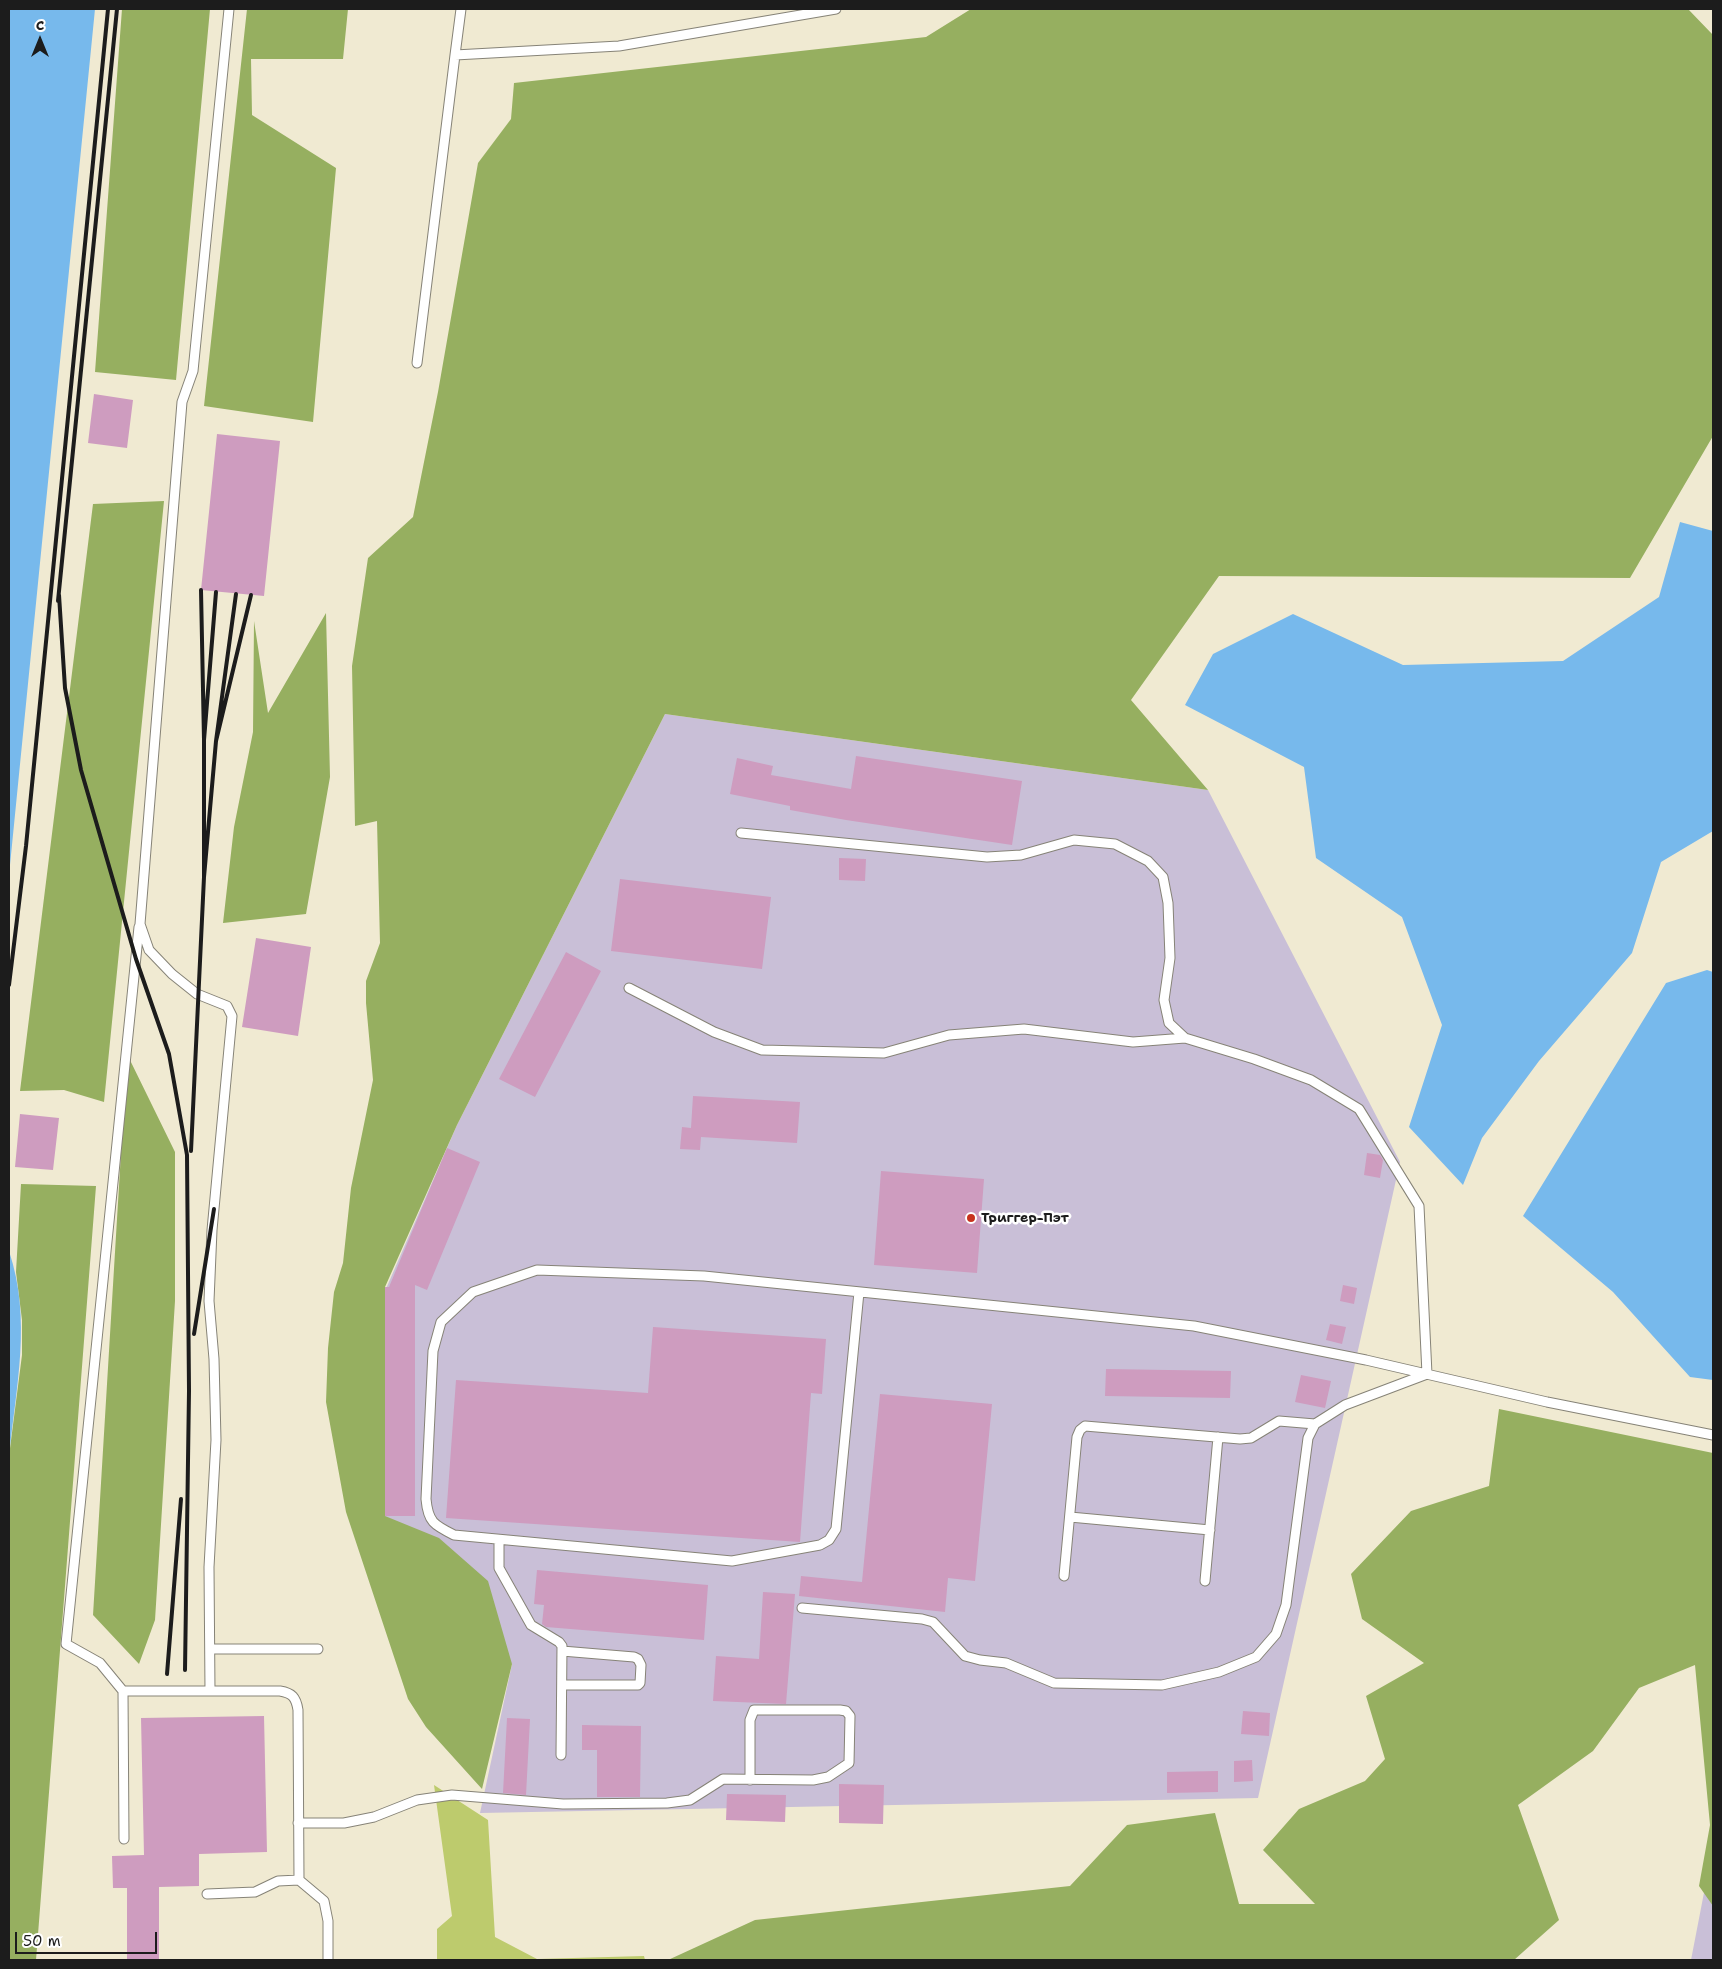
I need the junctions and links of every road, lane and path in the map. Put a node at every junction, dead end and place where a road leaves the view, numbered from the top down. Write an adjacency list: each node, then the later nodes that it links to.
1 (229, 9): 7 (lane)
2 (461, 9): 4 (lane)
3 (836, 9): 4 (lane)
4 (455, 55): 5 (lane)
5 (417, 363)
6 (741, 833): 9 (lane)
7 (140, 924): 22 (lane); 25 (lane)
8 (629, 988): 9 (lane)
9 (1185, 1038): 11 (lane)
10 (859, 1292): 11 (lane); 17 (lane); 17 (lane)
11 (1427, 1374): 12 (lane); 13 (lane)
12 (1315, 1424): 14 (lane); 20 (lane)
13 (1713, 1435)
14 (1218, 1437): 15 (lane); 16 (lane)
15 (1070, 1517): 16 (lane); 18 (lane)
16 (1210, 1530): 19 (lane)
17 (499, 1540): 23 (lane)
18 (1064, 1576)
19 (1205, 1581)
20 (802, 1608)
21 (318, 1649): 22 (lane)
22 (210, 1650): 26 (lane)
23 (562, 1651): 24 (lane); 24 (lane)
24 (562, 1685): 27 (lane)
25 (123, 1691): 26 (lane); 30 (lane)
26 (210, 1691): 29 (lane)
27 (561, 1755)
28 (750, 1780): 28 (lane); 29 (lane)
29 (298, 1823): 31 (lane)
30 (124, 1839)
31 (298, 1880): 32 (lane); 33 (lane)
32 (208, 1894)
33 (328, 1960)

